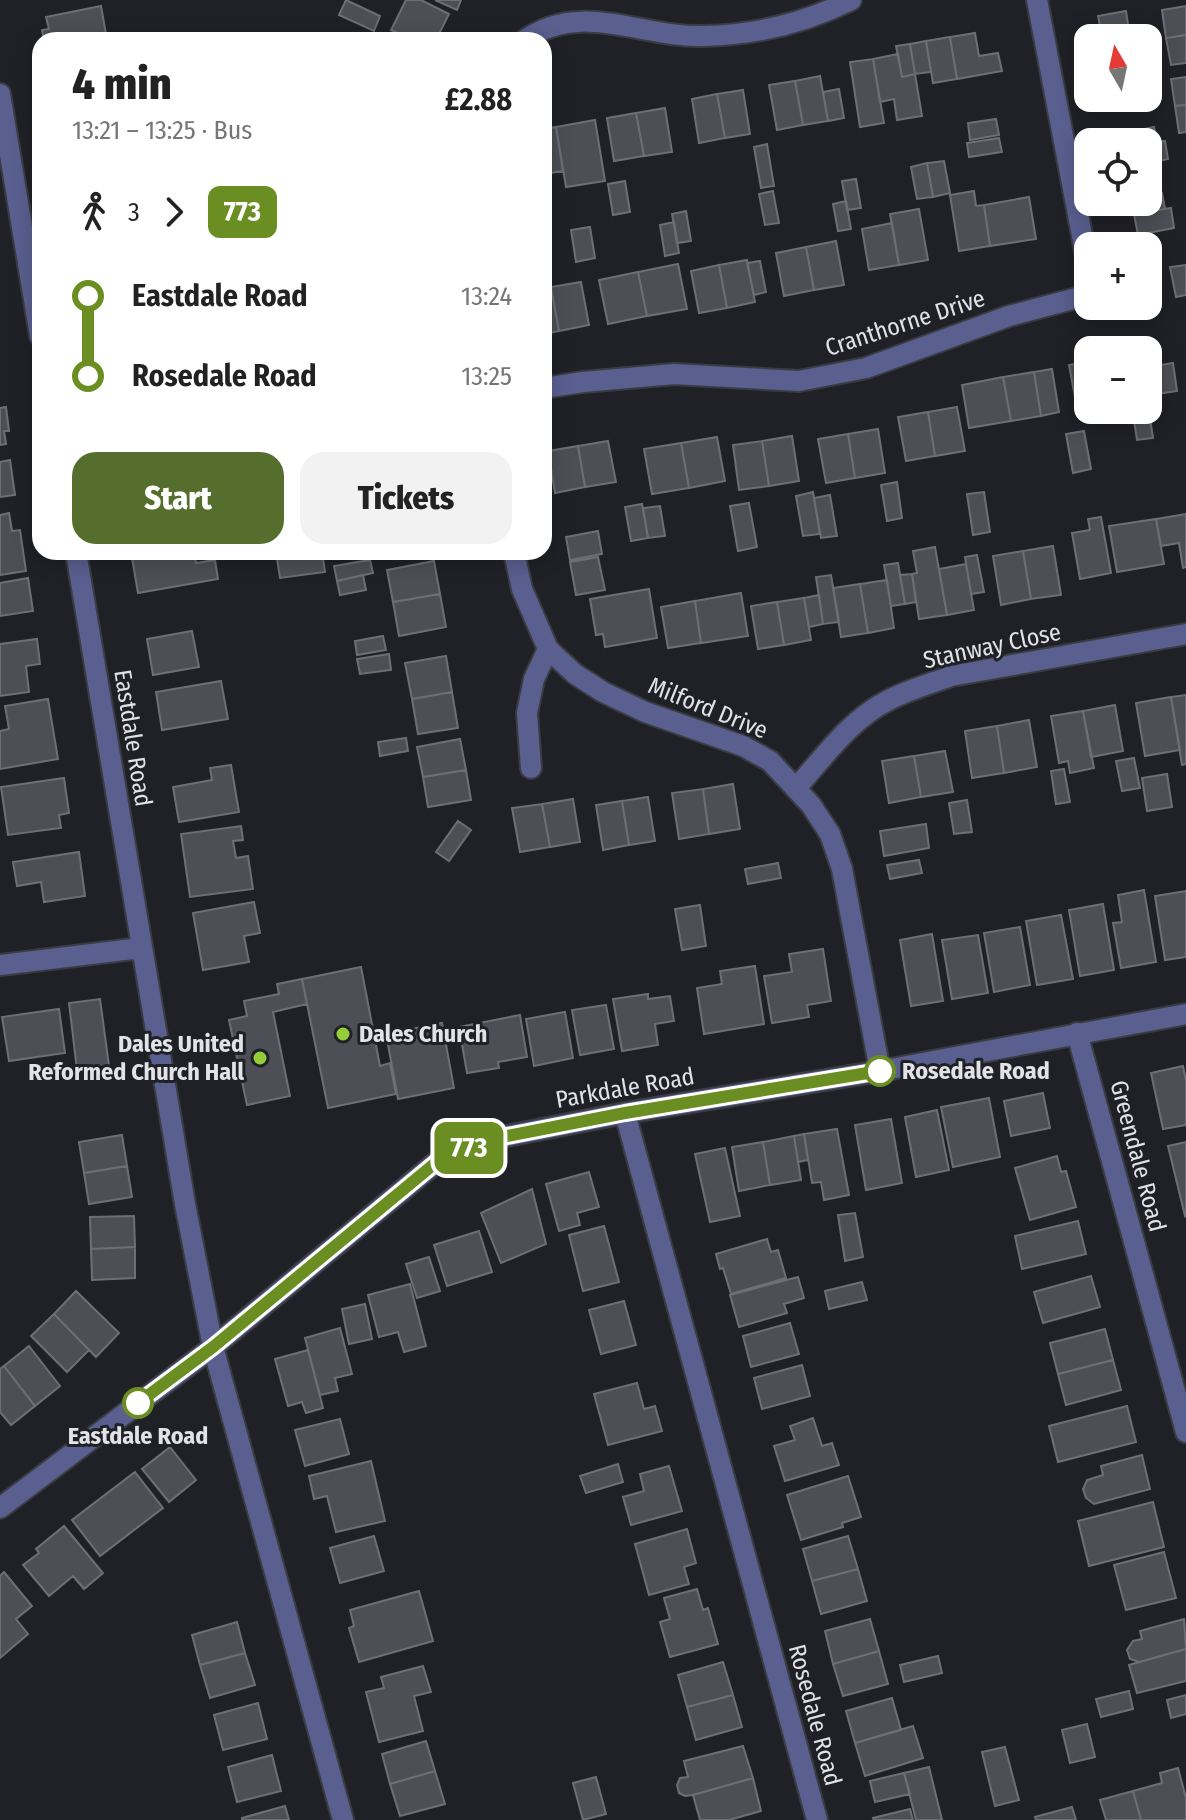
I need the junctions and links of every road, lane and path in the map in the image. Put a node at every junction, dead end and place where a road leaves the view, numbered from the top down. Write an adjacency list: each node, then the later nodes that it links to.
1 (851, 0): 3 (street)
2 (1037, 0): 6 (street)
3 (566, 9): 4 (street)
4 (536, 32)
5 (0, 94): 7 (street)
6 (1081, 232)
7 (32, 288)
8 (1074, 299): 9 (street, Cranthorne Drive)
9 (552, 387)
10 (77, 560): 16 (street, Eastdale Road)
11 (516, 560): 13 (street, Milford Drive)
12 (1186, 634): 15 (street, Stanway Close)
13 (548, 649): 14 (street); 15 (street, Milford Drive)
14 (531, 768)
15 (797, 787): 20 (street, Milford Drive)
16 (141, 948): 17 (street); 22 (street, Eastdale Road)
17 (0, 965)
18 (1186, 1014): 19 (street, Parkdale Road)
19 (1077, 1033): 20 (street, Parkdale Road); 23 (street, Greendale Road)
20 (880, 1071): 21 (street, Parkdale Road)
21 (625, 1113): 22 (street, Parkdale Road); 26 (street, Rosedale Road)
22 (213, 1347): 24 (street, Parkdale Road); 25 (street, Eastdale Road)
23 (1186, 1432)
24 (0, 1508)
25 (343, 1820)
26 (817, 1820)

